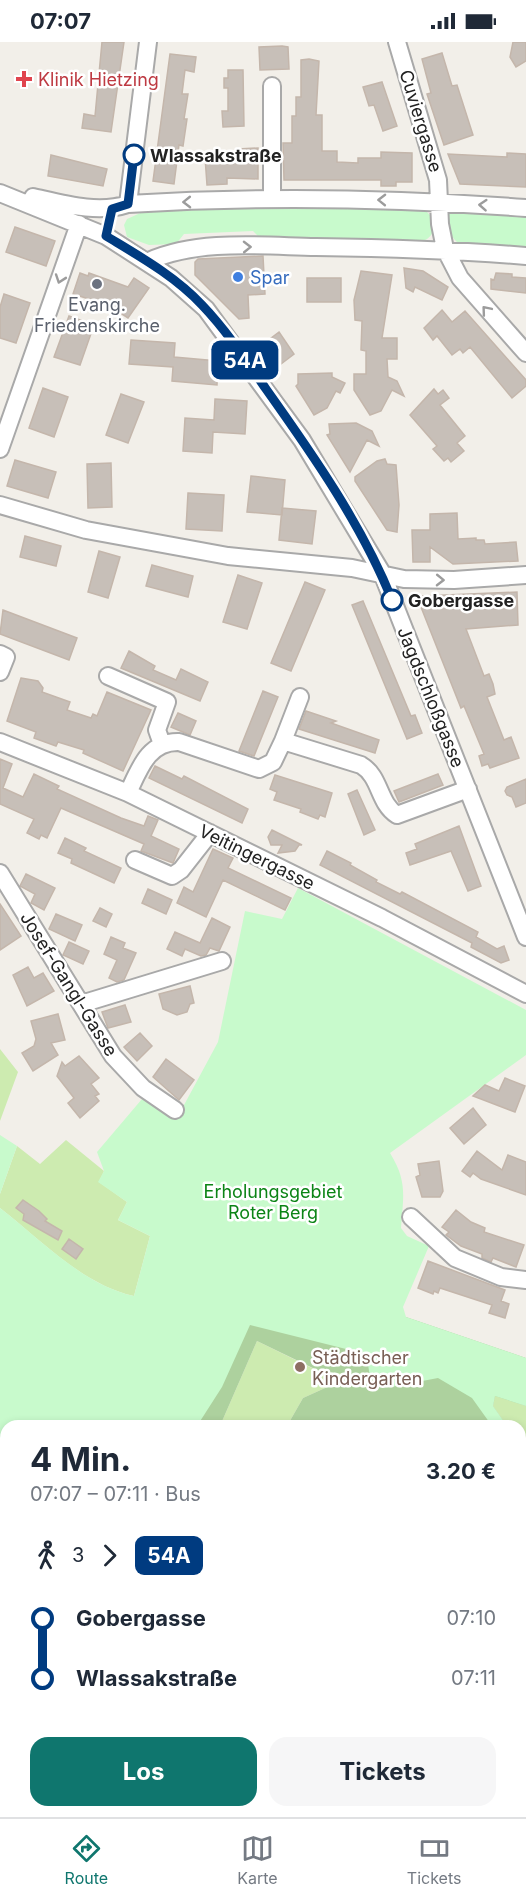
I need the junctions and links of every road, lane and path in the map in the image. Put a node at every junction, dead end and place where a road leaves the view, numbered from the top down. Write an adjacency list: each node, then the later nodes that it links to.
1 (148, 42): 7 (street)
2 (397, 42): 6 (street, Cuviergasse)
3 (272, 86): 5 (street)
4 (0, 191): 9 (street); 10 (street, Jagdschloßgasse)
5 (272, 199): 6 (street, one-way to 5); 7 (street, one-way to 7)
6 (440, 202): 8 (street, one-way to 6); 12 (street)
7 (128, 204): 9 (street)
8 (526, 208)
9 (112, 209): 11 (street)
10 (79, 224): 11 (street, Jagdschloßgasse); 16 (street, one-way to 16)
11 (106, 236): 14 (street, Jagdschloßgasse)
12 (446, 249): 13 (street); 14 (street, one-way to 12); 15 (street, one-way to 12)
13 (526, 256)
14 (148, 261): 18 (street, Jagdschloßgasse)
15 (526, 353)
16 (0, 448)
17 (0, 505): 18 (street)
18 (382, 573): 19 (street, one-way to 19); 27 (street, Jagdschloßgasse)
19 (526, 575)
20 (0, 654): 21 (street)
21 (0, 672)
22 (108, 676): 26 (street)
23 (300, 697): 24 (street)
24 (283, 741): 26 (street); 27 (street)
25 (0, 742): 28 (street, Veitingergasse)
26 (162, 744): 28 (street)
27 (468, 789): 32 (street, Jagdschloßgasse)
28 (128, 793): 29 (street, Veitingergasse)
29 (210, 833): 30 (street); 35 (street, Veitingergasse)
30 (135, 860)
31 (0, 873): 37 (street, Josef-Gangl-Gasse)
32 (526, 937)
33 (222, 961): 37 (street)
34 (526, 984): 35 (street)
35 (508, 986): 36 (street, Veitingergasse)
36 (526, 994)
37 (81, 1004): 38 (street, Josef-Gangl-Gasse)
38 (175, 1110)
39 (411, 1217): 40 (street)
40 (526, 1280)

